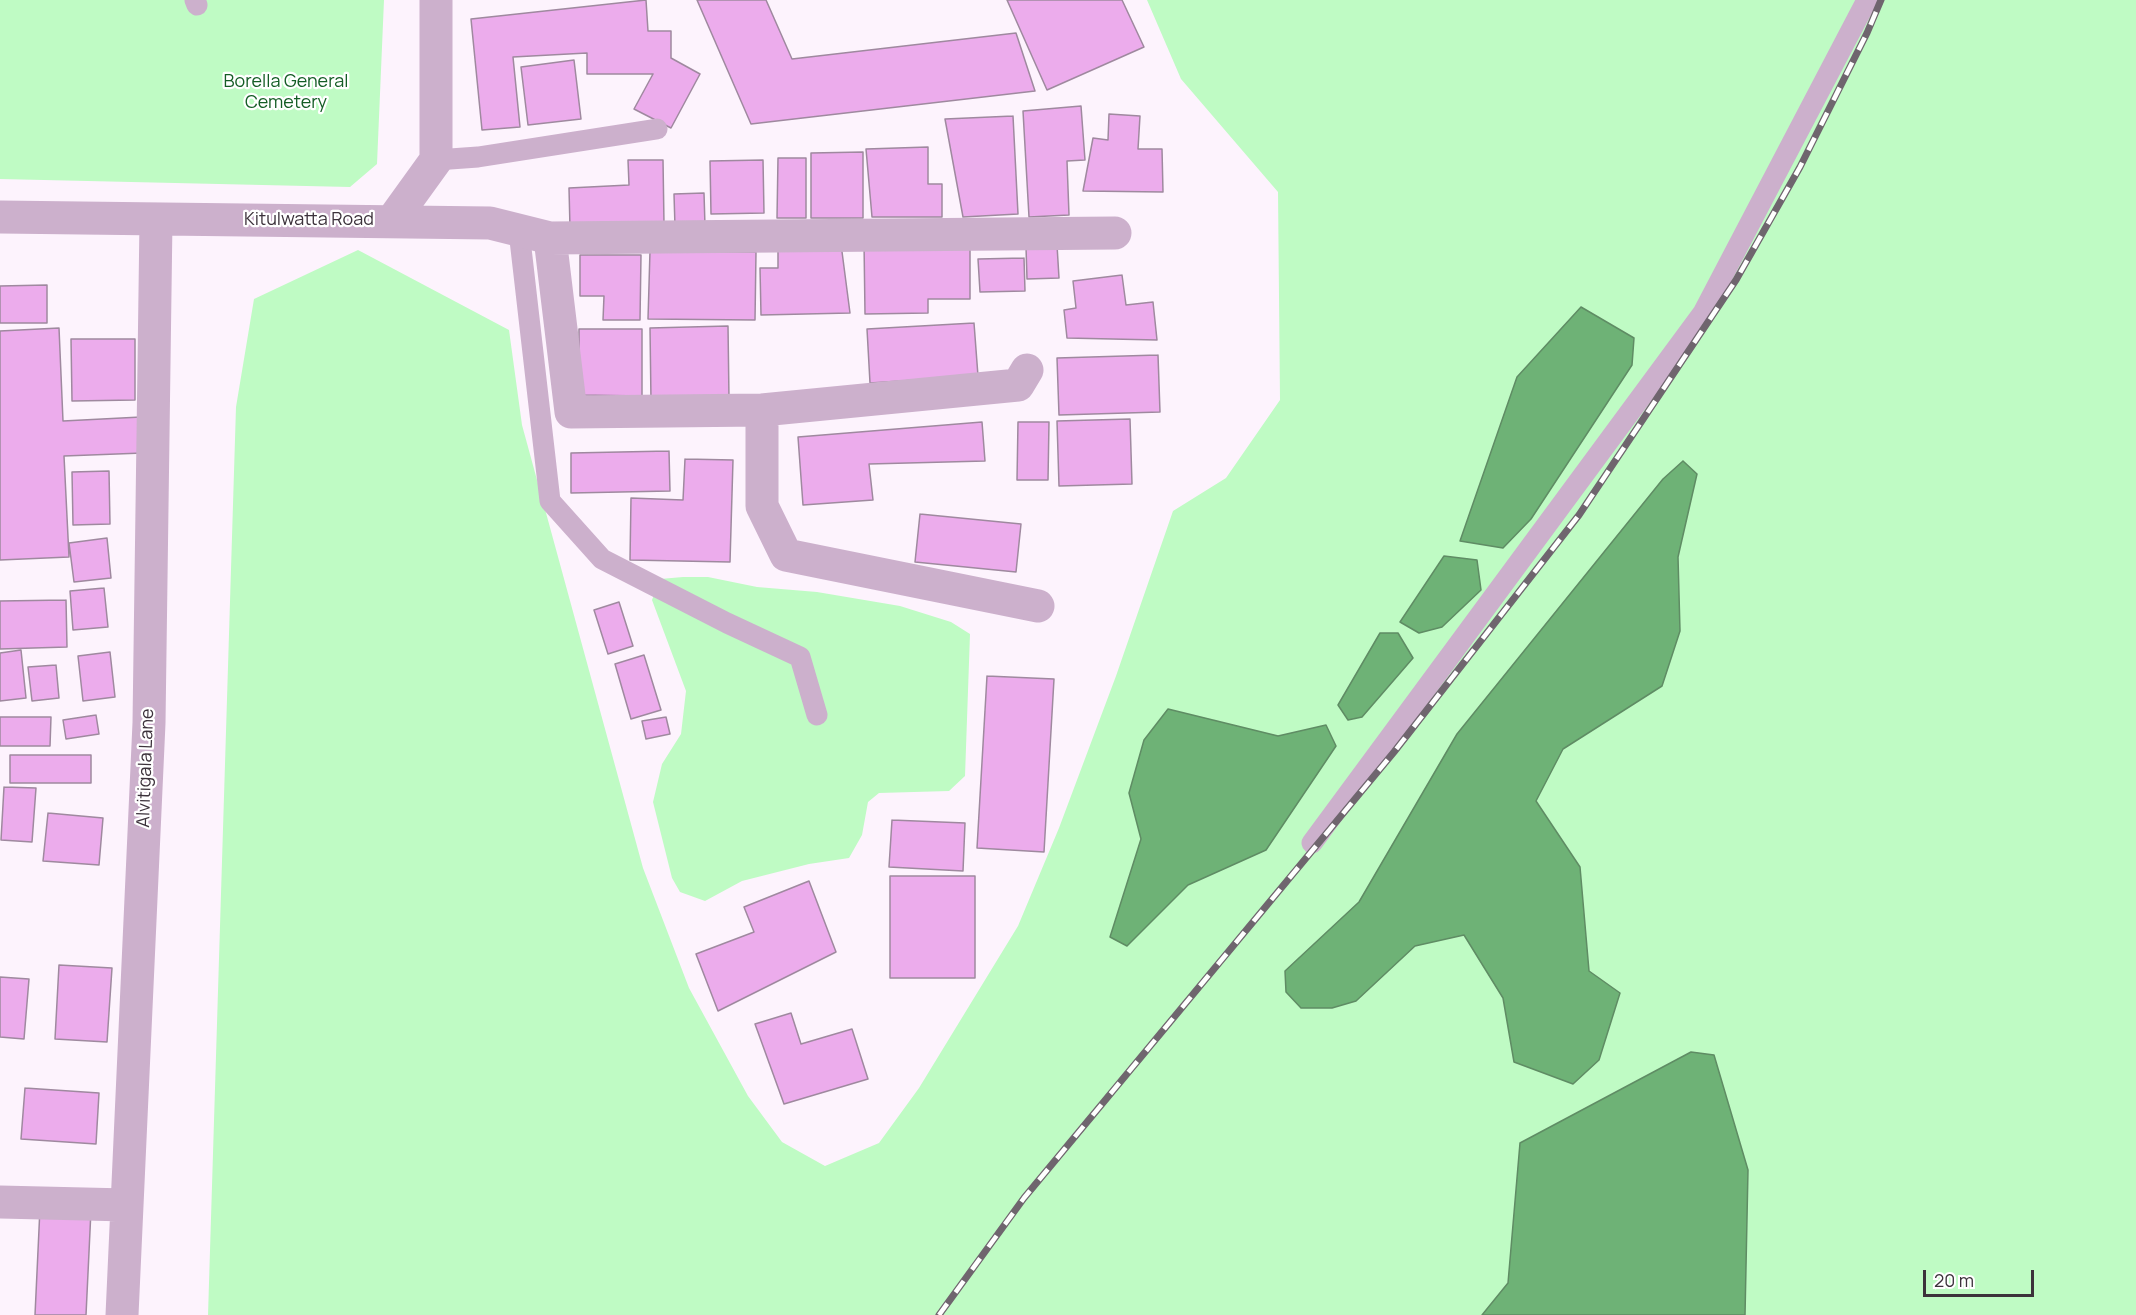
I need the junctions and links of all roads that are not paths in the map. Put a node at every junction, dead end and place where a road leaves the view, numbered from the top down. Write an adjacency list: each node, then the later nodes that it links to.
1 (436, 0): 4 (street)
2 (1867, 0): 14 (lane)
3 (657, 129): 4 (lane)
4 (436, 160): 7 (street, Kitulwatta Road)
5 (0, 217): 6 (street, Kitulwatta Road)
6 (156, 220): 7 (street, Kitulwatta Road); 16 (street, Alvitigala Lane)
7 (393, 221): 9 (street)
8 (1115, 232): 9 (street)
9 (535, 234): 11 (street); 13 (lane)
10 (1028, 370): 11 (street)
11 (762, 410): 12 (street)
12 (1038, 606)
13 (817, 715)
14 (1312, 843)
15 (0, 1202): 16 (street)
16 (127, 1205): 17 (street, Alvitigala Lane)
17 (122, 1315)

